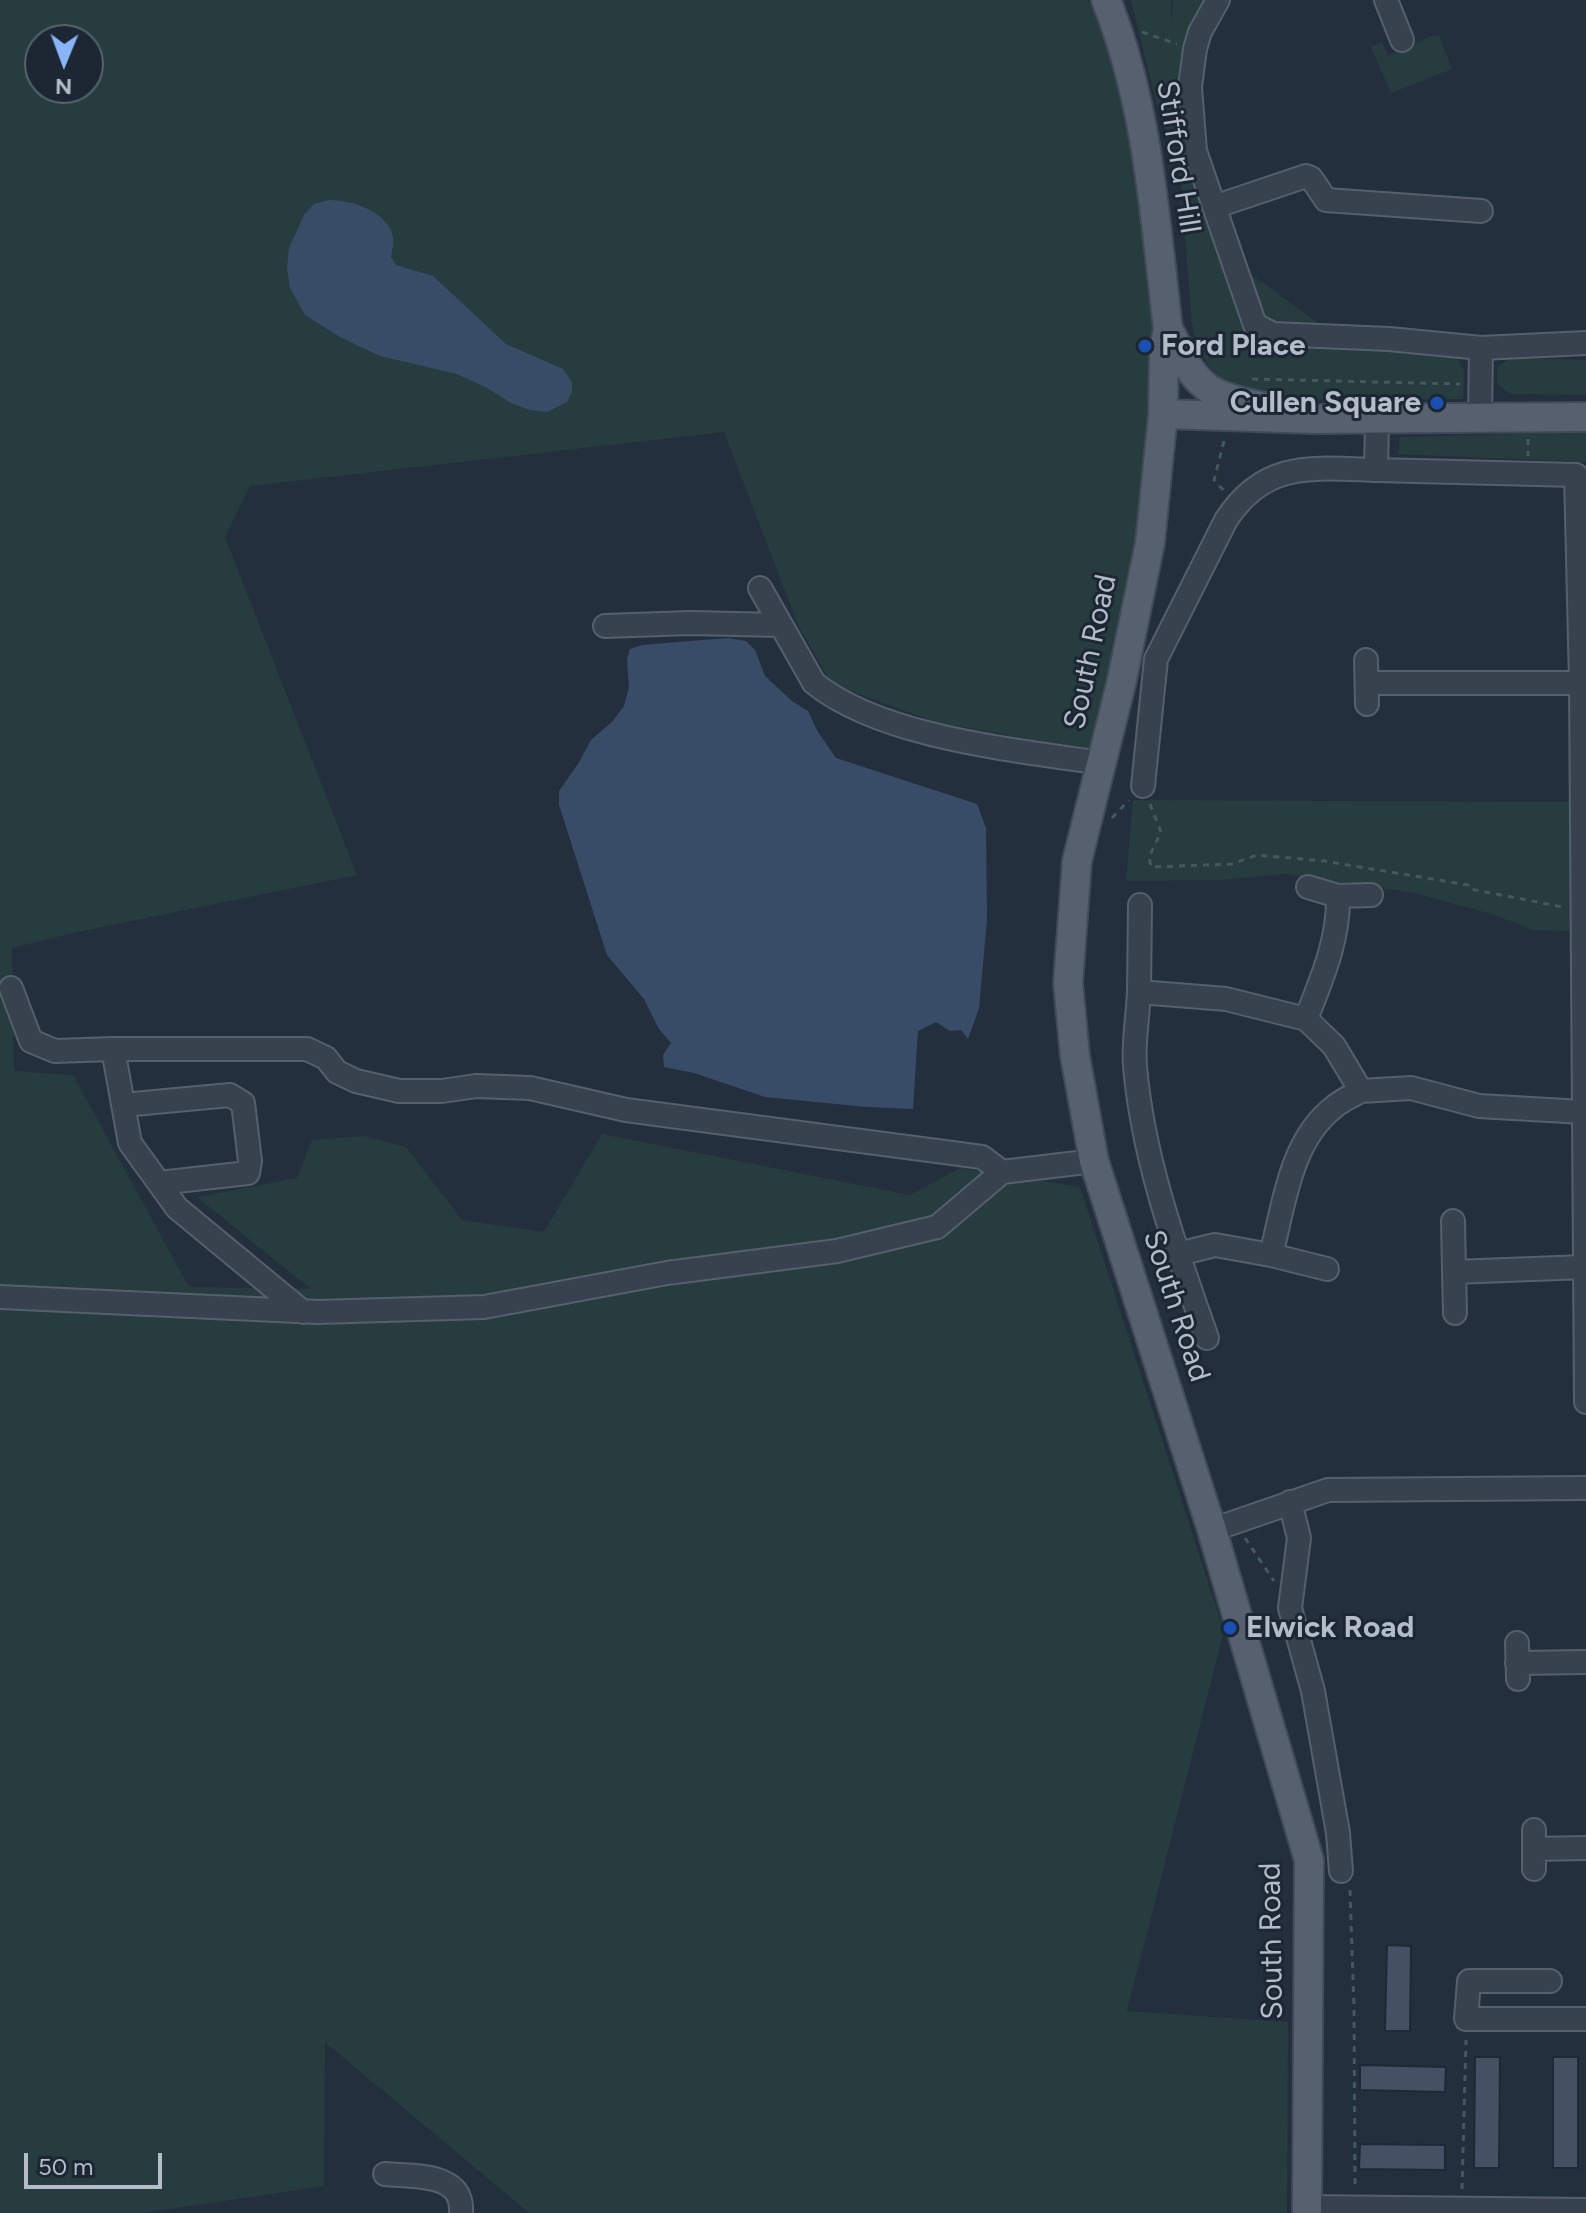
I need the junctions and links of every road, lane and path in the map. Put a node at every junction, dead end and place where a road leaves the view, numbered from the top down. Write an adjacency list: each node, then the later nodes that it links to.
1 (1106, 0): 9 (main road, Stifford Hill)
2 (1218, 0): 7 (street)
3 (1386, 0): 5 (street)
4 (1141, 32): 6 (path)
5 (1403, 40)
6 (1167, 41)
7 (1214, 207): 8 (street); 11 (street)
8 (1481, 211)
9 (1168, 329): 14 (main road, Stifford Hill); 17 (main road, Stifford Hill)
10 (1586, 343): 11 (street)
11 (1481, 348): 18 (street)
12 (1244, 378): 13 (path)
13 (1471, 381)
14 (1163, 414): 15 (main road); 29 (main road, South Road)
15 (1224, 417): 17 (main road); 23 (path)
16 (1586, 417): 18 (main road)
17 (1315, 419): 19 (main road)
18 (1480, 419): 19 (main road)
19 (1377, 420): 22 (street)
20 (1528, 431): 21 (path)
21 (1528, 464)
22 (1376, 470): 23 (street); 28 (street)
23 (1236, 504): 30 (street)
24 (760, 588): 25 (street)
25 (780, 625): 26 (street); 29 (street)
26 (605, 626)
27 (1367, 683): 28 (street)
28 (1581, 683): 35 (street)
29 (1101, 763): 43 (main road, South Road)
30 (1143, 786): 35 (path)
31 (1308, 887): 33 (street)
32 (1371, 895): 33 (street)
33 (1338, 896): 38 (street)
34 (1140, 905): 37 (street)
35 (1582, 910): 42 (street)
36 (11, 988): 39 (street)
37 (1139, 992): 38 (street); 47 (street)
38 (1306, 1019): 40 (street)
39 (113, 1049): 41 (street); 44 (street)
40 (1361, 1091): 42 (street); 48 (street)
41 (123, 1105): 45 (street); 45 (street)
42 (1583, 1112): 49 (street)
43 (1094, 1161): 44 (street); 59 (main road, South Road)
44 (1002, 1172): 53 (street)
45 (159, 1183): 53 (street)
46 (1453, 1221): 51 (street)
47 (1178, 1254): 48 (street); 55 (street)
48 (1271, 1255): 50 (street)
49 (1585, 1267): 51 (street); 56 (street)
50 (1327, 1269)
51 (1454, 1272): 54 (street)
52 (0, 1297): 53 (street)
53 (303, 1312)
54 (1455, 1313)
55 (1207, 1338)
56 (1586, 1402)
57 (1586, 1488): 58 (street)
58 (1290, 1502): 59 (street); 64 (street)
59 (1212, 1530): 71 (main road, South Road)
60 (1517, 1662): 61 (street)
61 (1586, 1662)
62 (1586, 1848): 63 (street)
63 (1534, 1849)
64 (1341, 1871): 69 (path)
65 (1550, 1981): 66 (street)
66 (1466, 2019): 67 (street); 70 (path)
67 (1586, 2019)
68 (385, 2174): 74 (street)
69 (1356, 2207): 70 (street); 71 (street)
70 (1461, 2208): 73 (street)
71 (1307, 2210)
72 (1586, 2210): 73 (street)
73 (1499, 2211)
74 (461, 2213)

